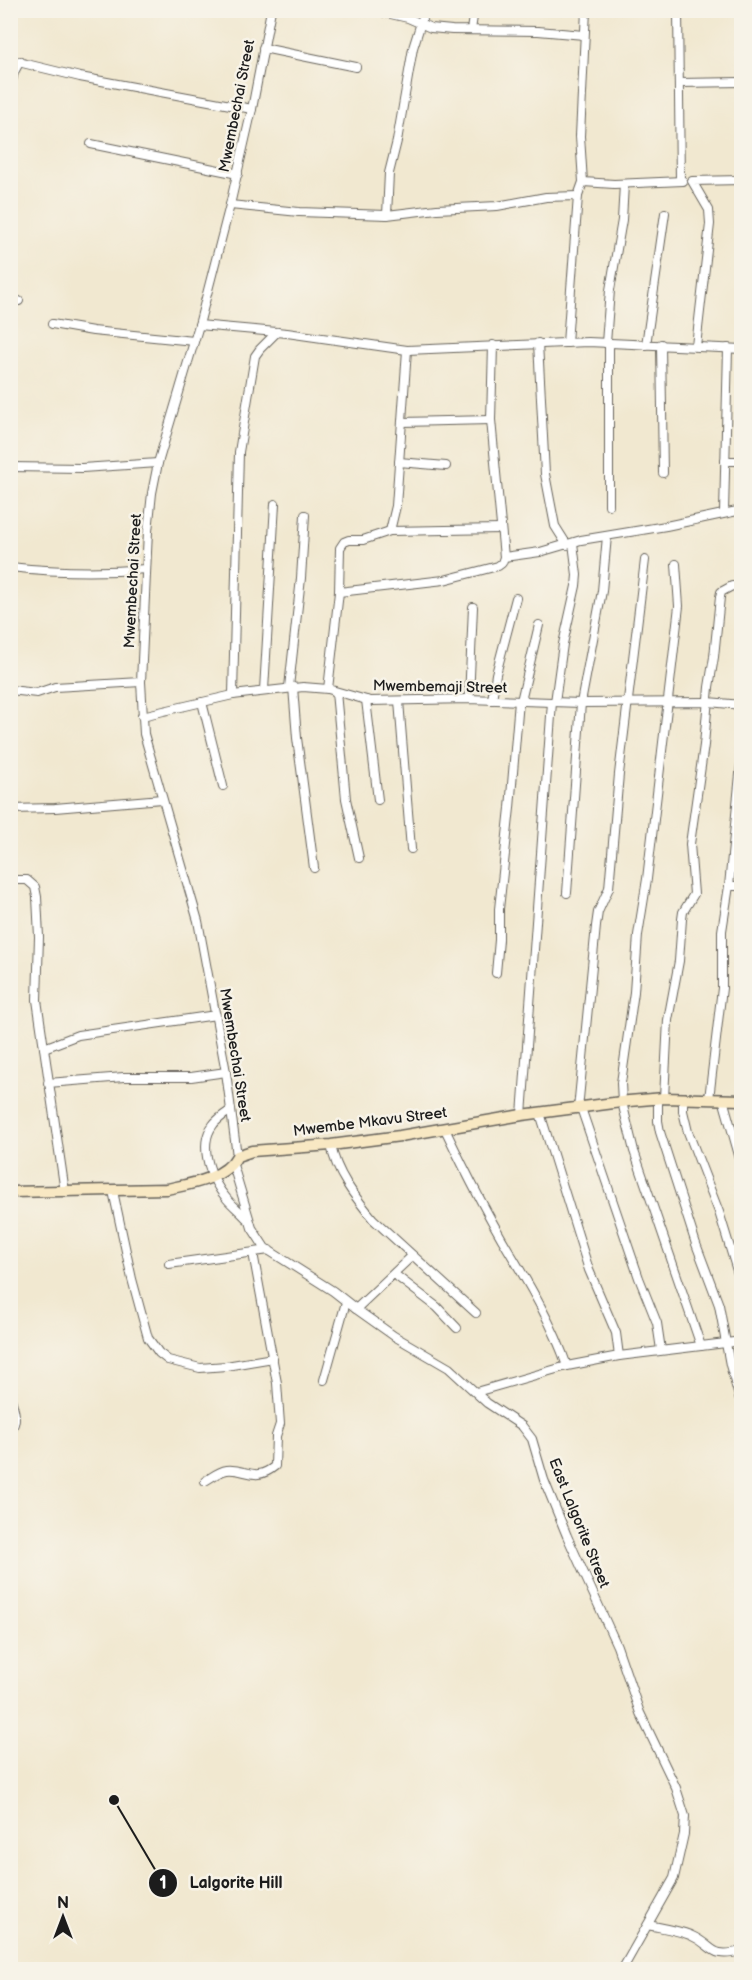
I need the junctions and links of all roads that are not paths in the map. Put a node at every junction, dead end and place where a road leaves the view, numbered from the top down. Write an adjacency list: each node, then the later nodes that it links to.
1 (271, 10): 10 (street, Mwembechai Street)
2 (373, 10): 7 (street)
3 (425, 10): 7 (street)
4 (474, 10): 8 (street)
5 (586, 10): 9 (street)
6 (678, 10): 14 (street)
7 (421, 24): 8 (street); 28 (street)
8 (471, 30): 9 (street)
9 (584, 35): 23 (street)
10 (263, 48): 13 (street); 17 (street, Mwembechai Street)
11 (10, 60): 12 (street)
12 (20, 61): 16 (street); 17 (street)
13 (356, 67)
14 (679, 82): 15 (street); 21 (street)
15 (741, 82)
16 (10, 89)
17 (252, 110): 19 (street, Mwembechai Street)
18 (91, 144): 19 (street)
19 (238, 174): 26 (street, Mwembechai Street)
20 (741, 180): 22 (street)
21 (680, 181): 22 (street); 24 (street)
22 (692, 181): 41 (street)
23 (583, 182): 24 (street); 25 (street)
24 (624, 184): 37 (street)
25 (578, 196): 28 (street); 36 (street)
26 (230, 205): 28 (street); 32 (street, Mwembechai Street)
27 (665, 213): 40 (street)
28 (387, 215)
29 (10, 298): 30 (street)
30 (19, 301)
31 (52, 324): 34 (street)
32 (199, 325): 33 (street); 34 (street, Mwembechai Street)
33 (277, 332): 44 (street); 78 (street)
34 (194, 341): 50 (street, Mwembechai Street)
35 (538, 343): 36 (street); 39 (street); 62 (street)
36 (567, 343): 37 (street)
37 (607, 343): 40 (street); 55 (street)
38 (662, 344): 40 (street); 41 (street); 53 (street)
39 (492, 345): 44 (street); 45 (street)
40 (646, 345)
41 (696, 346): 42 (street)
42 (728, 348): 43 (street); 47 (street)
43 (741, 349)
44 (407, 350): 46 (street)
45 (491, 420): 46 (street); 59 (street)
46 (402, 422): 49 (street)
47 (725, 461): 48 (street); 57 (street)
48 (741, 461)
49 (399, 462): 51 (street); 60 (street)
50 (158, 463): 52 (street); 67 (street, Mwembechai Street)
51 (446, 466)
52 (10, 467)
53 (663, 473)
54 (275, 504): 76 (street)
55 (609, 505)
56 (741, 510): 57 (street)
57 (724, 513): 61 (street)
58 (305, 515): 74 (street)
59 (501, 529): 60 (street); 63 (street)
60 (390, 531): 69 (street)
61 (607, 536): 62 (street); 87 (street)
62 (570, 544): 63 (street); 85 (street)
63 (504, 557): 69 (street)
64 (645, 560): 88 (street)
65 (676, 564): 89 (street)
66 (10, 567): 67 (street)
67 (146, 569): 73 (street, Mwembechai Street)
68 (741, 588): 86 (street)
69 (339, 592): 77 (street)
70 (516, 598): 82 (street)
71 (473, 607): 79 (street)
72 (539, 626): 83 (street)
73 (141, 682): 75 (street); 91 (street, Mwembechai Street)
74 (291, 687): 76 (street, Mwembemaji Street); 77 (street, Mwembemaji Street); 99 (street)
75 (10, 690)
76 (264, 690): 78 (street, Mwembemaji Street)
77 (332, 691): 80 (street, Mwembemaji Street); 98 (street)
78 (233, 695): 84 (street, Mwembemaji Street)
79 (469, 699): 81 (street, Mwembemaji Street); 82 (street, Mwembemaji Street)
80 (366, 700): 81 (street, Mwembemaji Street); 95 (street)
81 (399, 700): 97 (street)
82 (492, 700): 83 (street, Mwembemaji Street)
83 (520, 701): 85 (street, Mwembemaji Street); 104 (street)
84 (202, 702): 91 (street, Mwembemaji Street); 93 (street)
85 (554, 702): 87 (street, Mwembemaji Street); 118 (street)
86 (708, 702): 89 (street, Mwembemaji Street); 90 (street, Mwembemaji Street); 109 (street)
87 (581, 703): 88 (street, Mwembemaji Street); 103 (street)
88 (628, 703): 89 (street, Mwembemaji Street); 115 (street)
89 (667, 703): 114 (street)
90 (741, 705)
91 (142, 716): 94 (street, Mwembechai Street)
92 (741, 754): 101 (street)
93 (223, 786)
94 (162, 799): 96 (street); 105 (street, Mwembechai Street)
95 (378, 800)
96 (10, 809)
97 (411, 849)
98 (358, 858)
99 (314, 868)
100 (10, 880): 106 (street)
101 (729, 886): 102 (street); 111 (street)
102 (741, 886)
103 (567, 893)
104 (495, 973)
105 (216, 1015): 106 (street); 107 (street, Mwembechai Street)
106 (44, 1048): 108 (street)
107 (226, 1072): 108 (street); 116 (street, Mwembechai Street)
108 (48, 1083): 126 (street)
109 (661, 1098): 110 (street, Mwembe Mkavu Street); 114 (street, Mwembe Mkavu Street); 139 (street)
110 (682, 1098): 111 (street, Mwembe Mkavu Street); 133 (street)
111 (709, 1099): 112 (street, Mwembe Mkavu Street)
112 (723, 1099): 113 (street, Mwembe Mkavu Street); 122 (street)
113 (741, 1100)
114 (622, 1102): 115 (street, Mwembe Mkavu Street); 140 (street)
115 (580, 1108): 117 (street, Mwembe Mkavu Street); 141 (street)
116 (231, 1110): 121 (street, Mwembechai Street); 123 (street)
117 (540, 1113): 118 (street, Mwembe Mkavu Street); 142 (street)
118 (522, 1115): 119 (street, Mwembe Mkavu Street)
119 (445, 1129): 120 (street, Mwembe Mkavu Street); 144 (street)
120 (331, 1145): 121 (street, Mwembe Mkavu Street); 130 (street)
121 (235, 1161): 123 (street, Mwembe Mkavu Street); 127 (street, East Lalgorite Street)
122 (741, 1166)
123 (211, 1176): 124 (street, Mwembe Mkavu Street); 127 (street)
124 (113, 1191): 126 (street, Mwembe Mkavu Street); 143 (street)
125 (10, 1192): 126 (street, Mwembe Mkavu Street)
126 (65, 1192)
127 (250, 1222): 128 (street, East Lalgorite Street)
128 (269, 1251): 129 (street); 134 (street, East Lalgorite Street)
129 (253, 1253): 131 (street); 143 (street)
130 (412, 1256): 132 (street); 136 (street)
131 (169, 1264)
132 (394, 1274): 135 (street); 137 (street)
133 (741, 1287)
134 (346, 1302): 135 (street, East Lalgorite Street); 145 (street)
135 (356, 1310): 146 (street, East Lalgorite Street)
136 (476, 1313)
137 (457, 1328)
138 (741, 1341): 139 (street)
139 (727, 1342): 140 (street); 148 (street)
140 (701, 1346): 141 (street)
141 (661, 1350): 142 (street)
142 (619, 1356): 144 (street)
143 (273, 1358): 150 (street)
144 (567, 1366): 146 (street)
145 (324, 1380)
146 (476, 1392): 151 (street, East Lalgorite Street)
147 (10, 1396): 149 (street)
148 (741, 1407)
149 (10, 1431)
150 (205, 1481)
151 (648, 1925): 152 (street); 153 (street, East Lalgorite Street)
152 (741, 1951)
153 (622, 1970)

